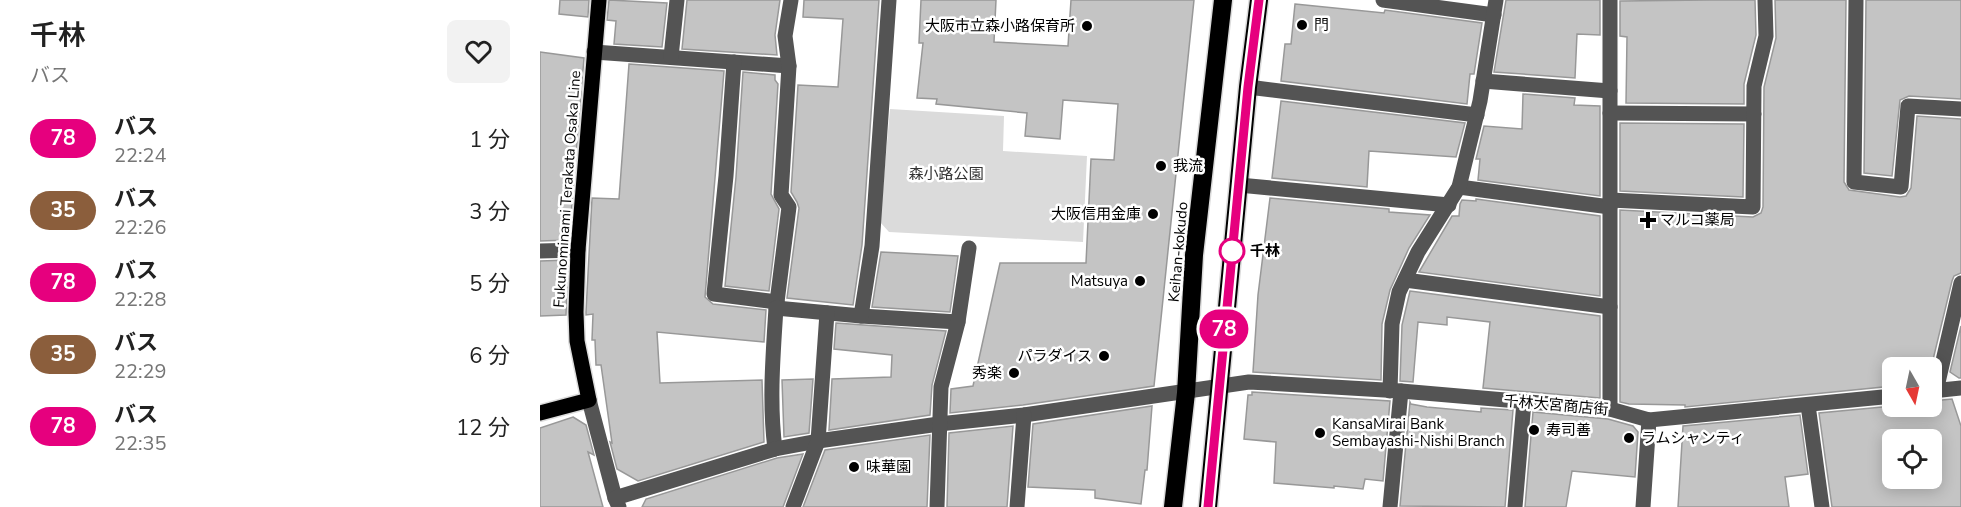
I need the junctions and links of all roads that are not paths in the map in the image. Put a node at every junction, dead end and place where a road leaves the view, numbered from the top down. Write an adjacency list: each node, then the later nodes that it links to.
1 (599, 0): 12 (main road, Fukunominami Terakata Osaka Line)
2 (677, 0): 13 (street)
3 (791, 0): 15 (street)
4 (890, 0): 35 (street)
5 (1223, 0): 42 (highway, Keihan-kokudo)
6 (1259, 0): 17 (highway)
7 (1383, 0): 11 (street)
8 (1610, 0): 18 (street)
9 (1765, 0): 21 (street)
10 (1856, 0): 19 (street)
11 (1495, 7): 16 (street)
12 (594, 52): 13 (street); 28 (main road, Fukunominami Terakata Osaka Line)
13 (671, 57): 14 (street)
14 (734, 62): 15 (street); 32 (street)
15 (789, 66): 32 (street)
16 (1484, 81): 18 (street); 22 (street)
17 (1248, 87): 22 (street); 23 (highway)
18 (1610, 91): 20 (street)
19 (1961, 109)
20 (1610, 113): 21 (street); 25 (street)
21 (1754, 114): 25 (street)
22 (1477, 115): 24 (street)
23 (1239, 185): 26 (street); 38 (highway)
24 (1459, 187): 25 (street); 26 (street)
25 (1610, 203): 33 (street)
26 (1449, 205): 30 (street)
27 (969, 248): 36 (street)
28 (578, 250): 29 (street); 44 (main road, Fukunominami Terakata Osaka Line)
29 (540, 251)
30 (1405, 280): 33 (street); 41 (street)
31 (1961, 283): 37 (street)
32 (777, 305): 34 (street); 53 (street)
33 (1610, 307): 47 (street)
34 (827, 313): 35 (street); 52 (street)
35 (861, 316): 36 (street)
36 (958, 322): 51 (street)
37 (1942, 359)
38 (1218, 388): 41 (street, 千林大宮商店街); 42 (street, 千林大宮商店街); 59 (highway)
39 (1961, 388): 40 (street)
40 (1942, 390)
41 (1396, 391): 45 (street, 千林大宮商店街); 60 (street)
42 (1186, 393): 49 (street, 千林大宮商店街); 58 (highway, Keihan-kokudo)
43 (1882, 397): 46 (street, 千林大宮商店街)
44 (589, 400): 48 (main road); 54 (street)
45 (1524, 402): 47 (street, 千林大宮商店街); 61 (street)
46 (1808, 405): 50 (street, 千林大宮商店街); 63 (street)
47 (1610, 409): 50 (street, 千林大宮商店街)
48 (540, 413)
49 (1024, 415): 51 (street, 千林大宮商店街); 57 (street)
50 (1649, 420): 62 (street)
51 (939, 424): 52 (street, 千林大宮商店街); 56 (street)
52 (818, 441): 53 (street, 千林大宮商店街); 55 (street)
53 (775, 449): 54 (street, 千林大宮商店街)
54 (617, 503)
55 (793, 507)
56 (937, 507)
57 (1017, 507)
58 (1173, 507)
59 (1208, 507)
60 (1390, 507)
61 (1515, 507)
62 (1643, 507)
63 (1822, 507)

